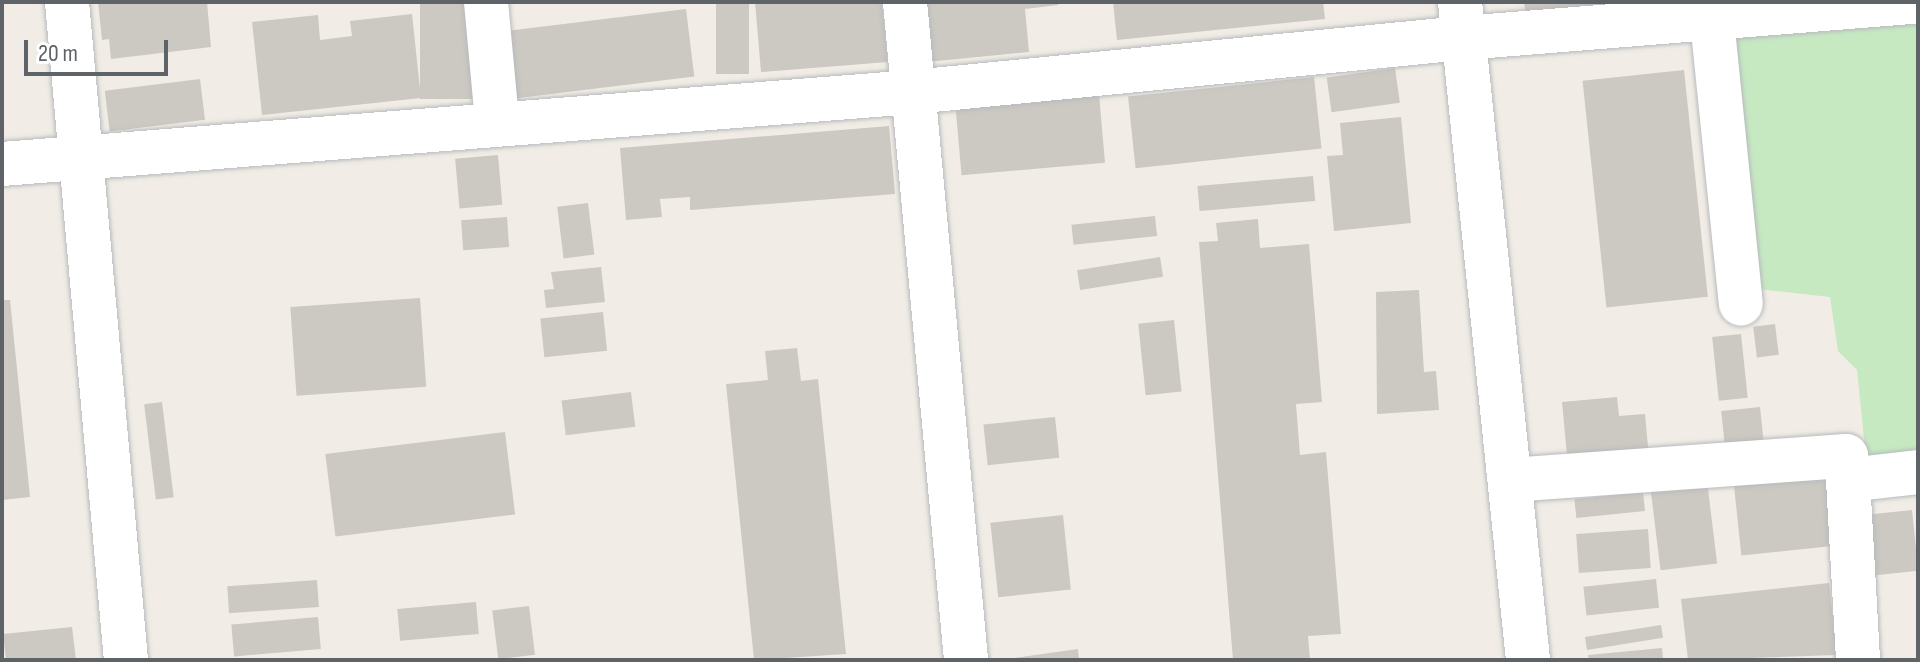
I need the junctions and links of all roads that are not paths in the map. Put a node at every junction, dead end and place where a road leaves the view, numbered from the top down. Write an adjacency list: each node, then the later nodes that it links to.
1 (67, 2): 9 (street)
2 (486, 2): 8 (street)
3 (905, 2): 7 (street)
4 (1915, 2): 6 (street)
5 (1461, 20): 6 (street); 7 (street); 13 (street)
6 (1712, 20): 11 (street)
7 (913, 92): 8 (street); 16 (street)
8 (497, 121): 9 (street)
9 (79, 157): 10 (street); 15 (street)
10 (2, 164)
11 (1741, 304)
12 (1918, 472): 14 (street)
13 (1510, 480): 14 (street); 17 (street)
14 (1848, 480): 18 (street)
15 (126, 660)
16 (966, 660)
17 (1528, 660)
18 (1858, 660)

